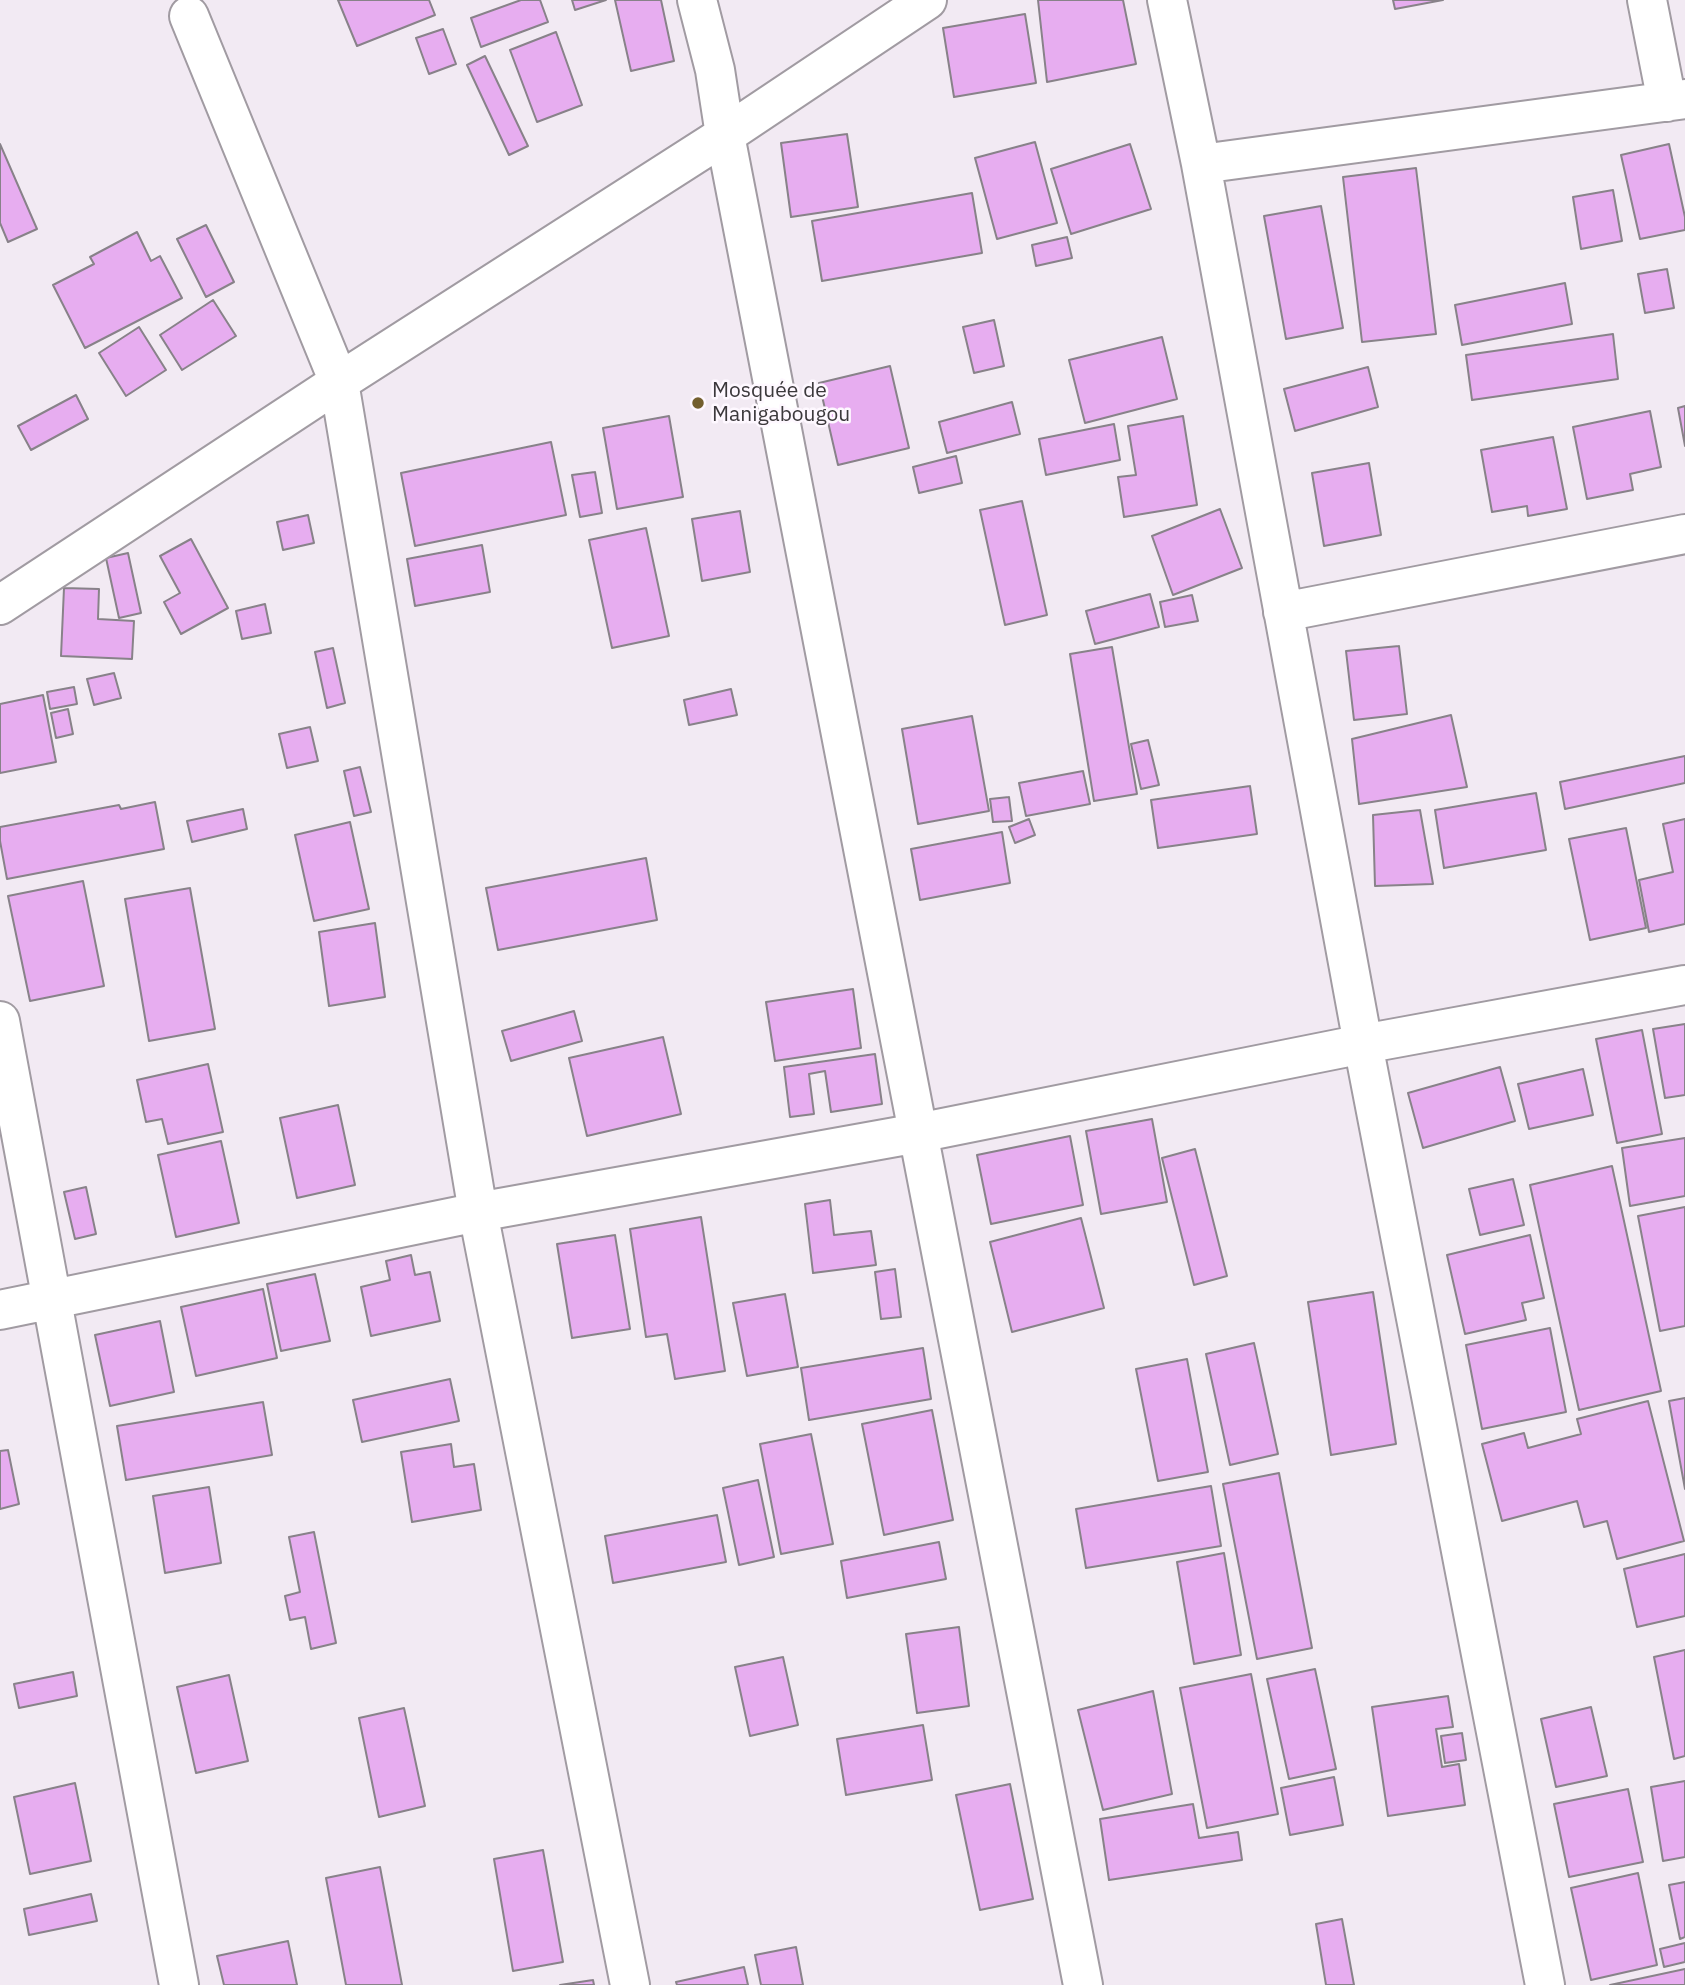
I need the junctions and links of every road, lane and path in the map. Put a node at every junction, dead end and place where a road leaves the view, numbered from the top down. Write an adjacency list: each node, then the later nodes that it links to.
1 (697, 0): 7 (street)
2 (927, 0): 7 (street)
3 (1167, 0): 8 (street)
4 (1647, 0): 6 (street)
5 (189, 16): 9 (street)
6 (1676, 101): 8 (street)
7 (725, 135): 9 (street); 16 (street)
8 (1201, 164): 12 (street)
9 (339, 382): 11 (street); 17 (street)
10 (1685, 534): 12 (street)
11 (0, 605)
12 (1283, 612): 15 (street)
13 (1685, 985): 15 (street)
14 (0, 1021): 18 (street)
15 (1363, 1044): 16 (street); 23 (street)
16 (918, 1133): 17 (street); 22 (street)
17 (478, 1212): 18 (street); 21 (street)
18 (52, 1301): 19 (street); 20 (street)
19 (0, 1310)
20 (179, 1985)
21 (630, 1985)
22 (1083, 1985)
23 (1545, 1985)

